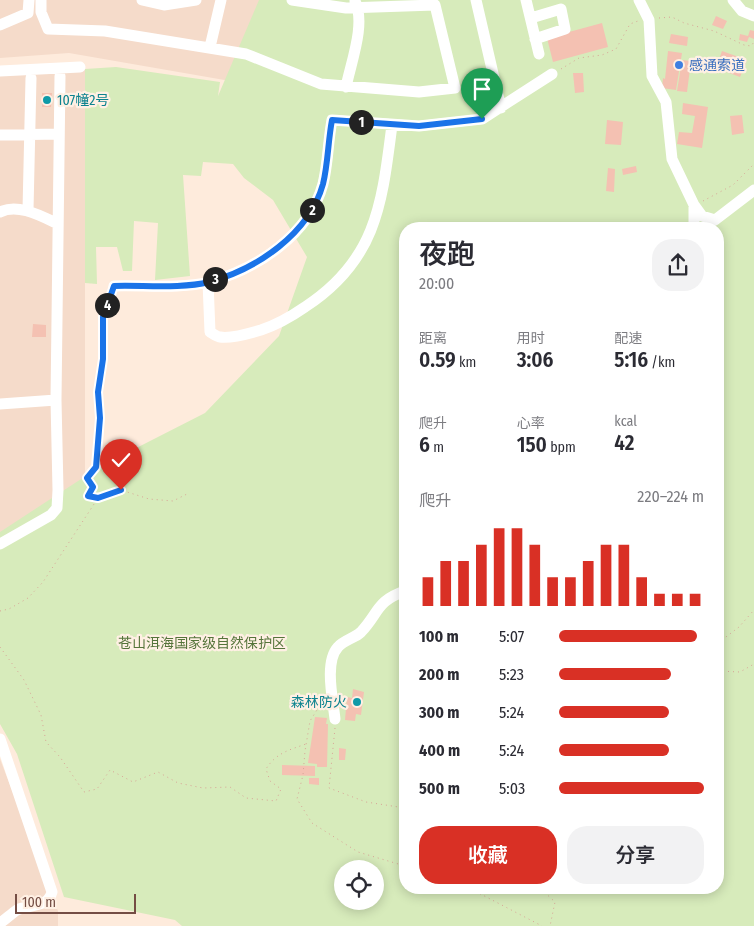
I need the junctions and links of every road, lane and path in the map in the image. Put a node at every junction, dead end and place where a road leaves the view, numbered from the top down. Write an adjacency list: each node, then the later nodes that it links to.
1 (29, 0): 13 (street)
2 (40, 0): 12 (street)
3 (142, 0): 4 (street)
4 (196, 0)
5 (221, 0): 20 (street)
6 (292, 0): 11 (street)
7 (476, 0): 28 (street)
8 (526, 0): 15 (street)
9 (639, 0): 16 (street)
10 (733, 0): 14 (street)
11 (357, 4): 27 (street); 27 (street)
12 (41, 12): 13 (street); 20 (street)
13 (28, 13): 17 (street)
14 (754, 16)
15 (530, 18): 18 (street); 18 (street)
16 (648, 20): 19 (path); 24 (path); 35 (street)
17 (0, 25)
18 (536, 38): 21 (street)
19 (754, 42)
20 (210, 47): 27 (street)
21 (539, 54)
22 (80, 67): 23 (street)
23 (0, 71)
24 (552, 74): 28 (street)
25 (60, 76): 31 (street)
26 (31, 78): 30 (street)
27 (346, 87)
28 (501, 108): 29 (street)
29 (392, 125): 40 (street); 40 (street)
30 (29, 134): 31 (street); 32 (street); 36 (street)
31 (59, 134): 39 (street)
32 (0, 135)
33 (754, 164): 35 (path)
34 (754, 190): 35 (street)
35 (694, 205): 38 (street)
36 (28, 210): 37 (street); 39 (street)
37 (0, 212)
38 (694, 222)
39 (58, 224): 42 (street)
40 (208, 282): 41 (street)
41 (114, 286): 45 (path)
42 (56, 400): 43 (street); 46 (street)
43 (0, 404)
44 (189, 493): 45 (path)
45 (98, 498): 49 (path)
46 (0, 544)
47 (399, 593): 54 (street)
48 (754, 610): 50 (path)
49 (0, 611)
50 (724, 638)
51 (0, 647): 57 (path)
52 (754, 664): 53 (path)
53 (724, 671)
54 (332, 690): 55 (street); 57 (path)
55 (335, 719): 58 (path)
56 (0, 740): 62 (street)
57 (306, 744): 59 (path)
58 (399, 807)
59 (399, 864)
60 (481, 894): 63 (path)
61 (546, 894): 64 (path)
62 (3, 923)
63 (542, 926)
64 (550, 926)

